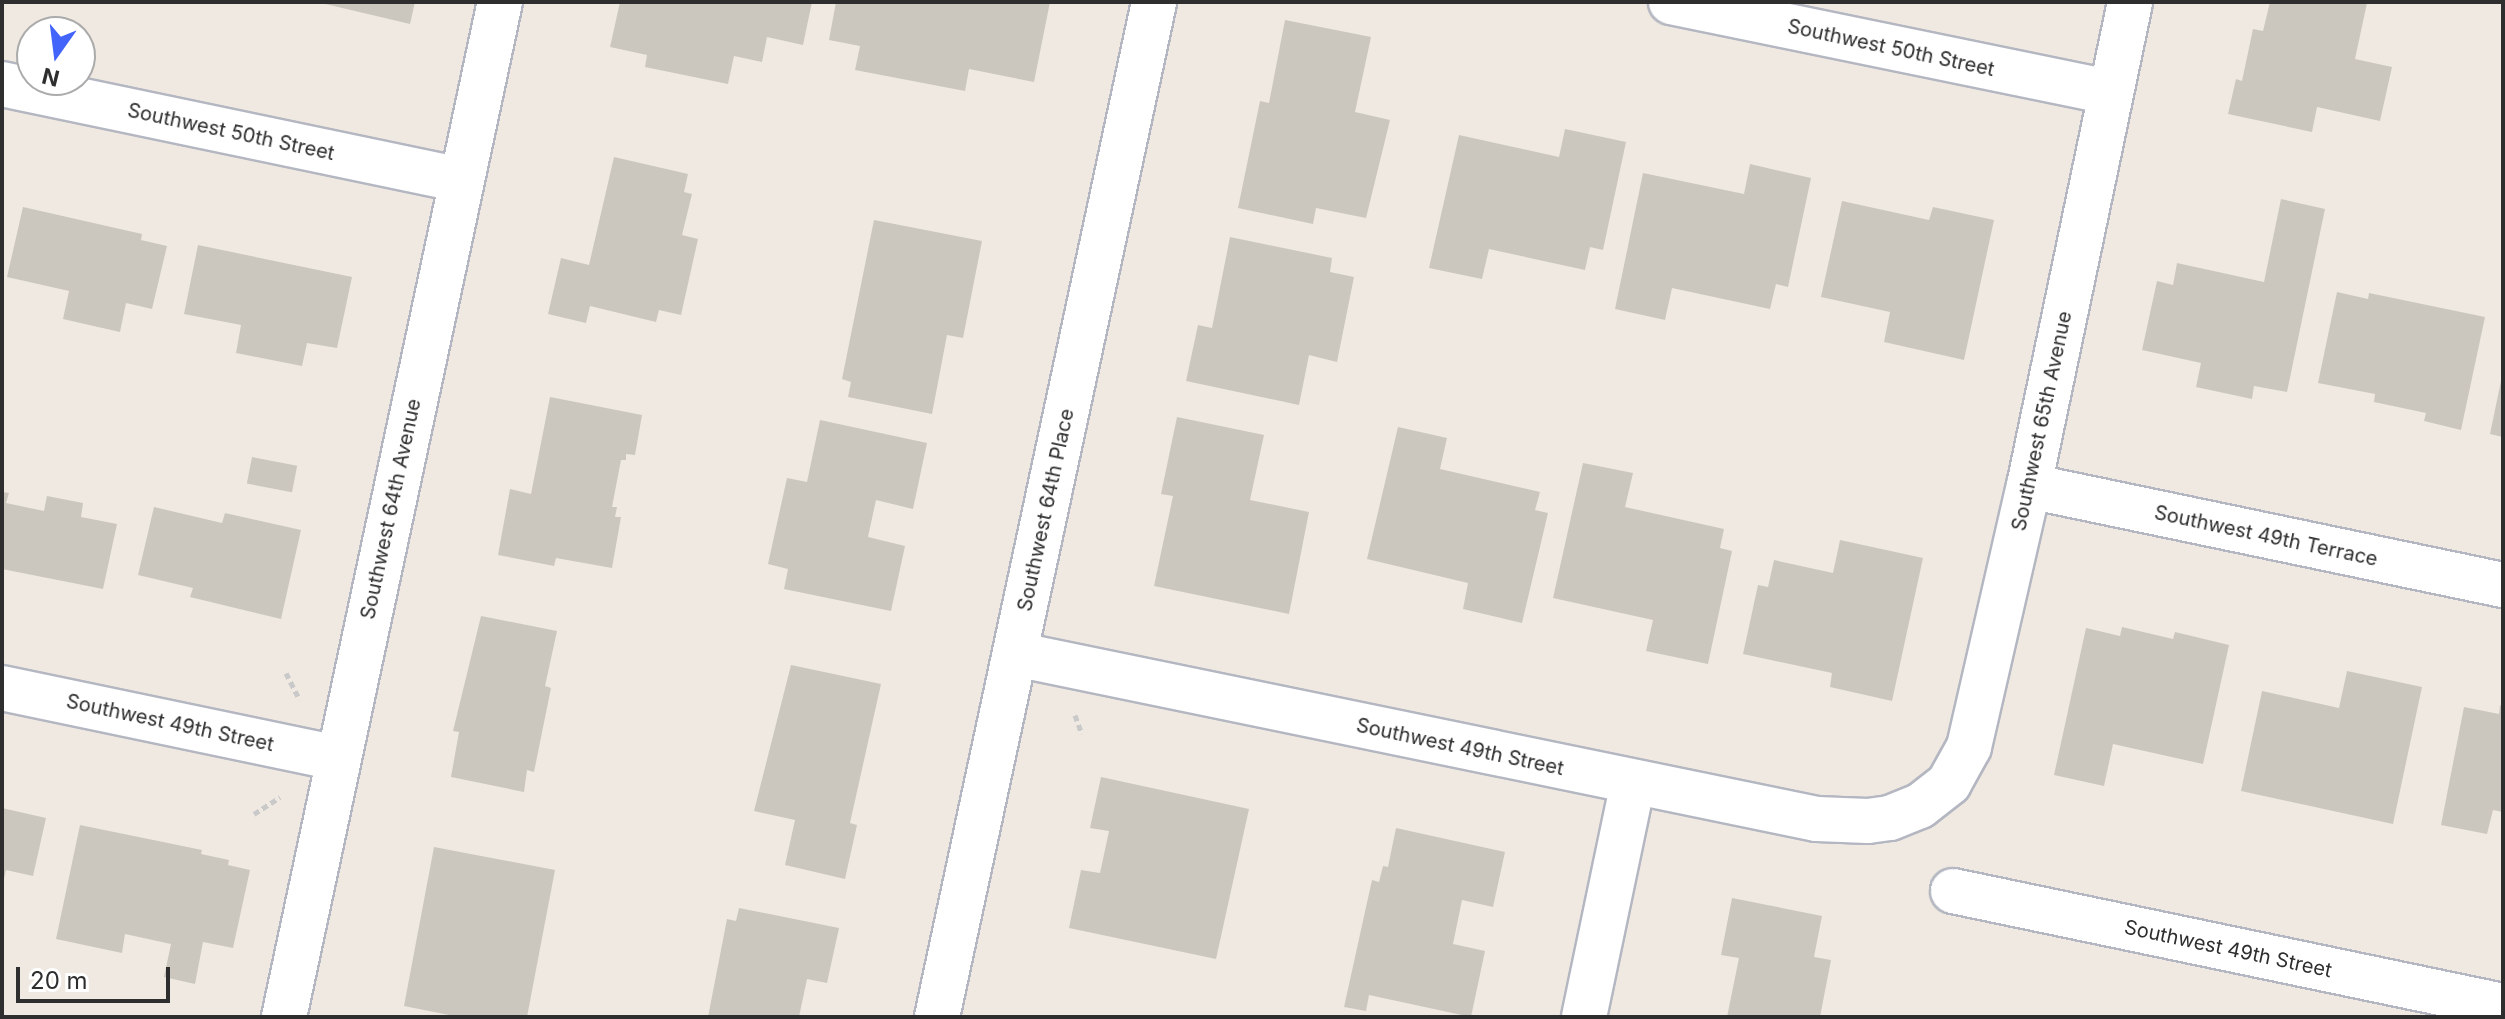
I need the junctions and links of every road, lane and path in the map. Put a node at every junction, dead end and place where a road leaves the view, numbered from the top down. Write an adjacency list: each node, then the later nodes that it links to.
1 (500, 2): 7 (street, Southwest 64th Avenue)
2 (1154, 2): 10 (street, Southwest 64th Place)
3 (1671, 2): 6 (street, Southwest 50th Street)
4 (2130, 2): 6 (street, Southwest 65th Avenue)
5 (2, 84): 7 (street, Southwest 50th Street)
6 (2111, 92): 8 (street, Southwest 65th Avenue)
7 (460, 180): 14 (street, Southwest 64th Avenue)
8 (2029, 486): 9 (street, Southwest 49th Terrace); 17 (street, Southwest 65th Avenue)
9 (2503, 585)
10 (1015, 654): 15 (street, Southwest 49th Street); 22 (street, Southwest 64th Place)
11 (286, 673): 13 (path)
12 (2, 688): 14 (street, Southwest 49th Street)
13 (301, 701)
14 (338, 758): 21 (street, Southwest 64th Avenue)
15 (1633, 782): 17 (street, Southwest 49th Street); 23 (street)
16 (280, 797): 18 (path)
17 (1907, 813)
18 (254, 814)
19 (1953, 891): 20 (street, Southwest 49th Street)
20 (2503, 1006)
21 (284, 1017)
22 (937, 1017)
23 (1584, 1017)

